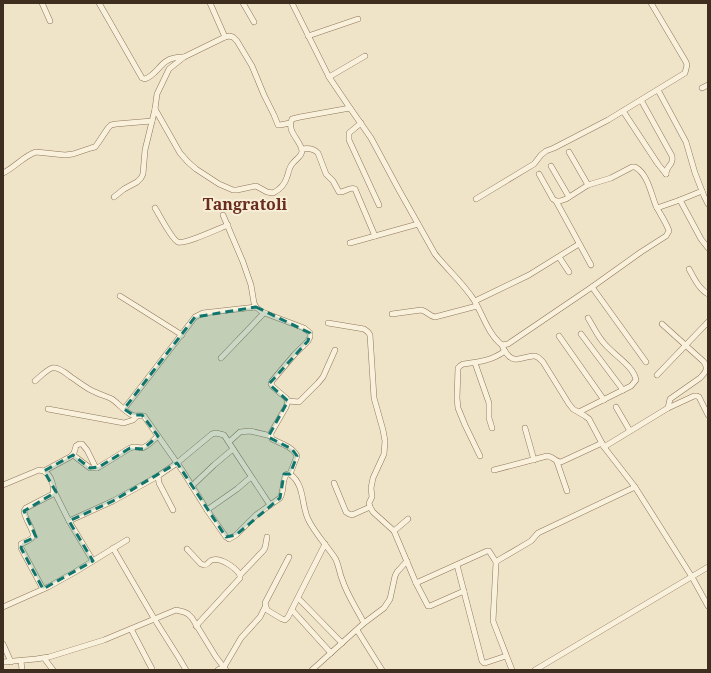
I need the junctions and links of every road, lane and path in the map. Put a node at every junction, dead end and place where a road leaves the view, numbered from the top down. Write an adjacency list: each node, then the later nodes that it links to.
1 (42, 3): 8 (street)
2 (99, 3): 13 (street)
3 (210, 3): 11 (street)
4 (244, 3): 9 (street)
5 (292, 3): 10 (street)
6 (651, 3): 17 (street)
7 (358, 19): 10 (street)
8 (50, 21)
9 (254, 22)
10 (308, 36): 14 (street)
11 (226, 37): 13 (street); 23 (street)
12 (365, 56): 14 (street)
13 (184, 57): 20 (street)
14 (329, 77): 19 (street)
15 (708, 85): 16 (street)
16 (702, 88)
17 (658, 90): 18 (street); 31 (street)
18 (641, 100): 21 (street); 21 (street)
19 (350, 108): 23 (street); 24 (street)
20 (154, 110): 22 (street); 25 (street)
21 (623, 111): 34 (street)
22 (152, 121): 28 (street); 32 (street)
23 (290, 123): 25 (street)
24 (361, 123): 38 (street); 42 (street)
25 (302, 149): 44 (street)
26 (569, 152): 30 (street)
27 (551, 166): 33 (street)
28 (3, 173)
29 (539, 174): 36 (street)
30 (588, 185): 33 (street); 40 (street)
31 (702, 191): 35 (street); 37 (street)
32 (114, 197)
33 (569, 197): 36 (street)
34 (476, 199)
35 (680, 200): 40 (street); 47 (street)
36 (556, 202): 46 (street)
37 (708, 204)
38 (379, 205)
39 (155, 208): 43 (street)
40 (657, 208): 52 (street)
41 (224, 215): 43 (street)
42 (418, 224): 44 (street); 55 (street)
43 (228, 225): 57 (street)
44 (375, 236): 45 (street)
45 (350, 243)
46 (579, 244): 48 (street); 49 (street)
47 (708, 248)
48 (559, 257): 51 (street); 55 (street)
49 (591, 265)
50 (689, 270): 53 (street)
51 (569, 272)
52 (592, 287): 67 (street); 73 (street)
53 (708, 294)
54 (120, 296): 65 (street)
55 (475, 301): 56 (street)
56 (477, 306): 59 (street); 67 (street)
57 (256, 307): 58 (street); 65 (street)
58 (264, 313): 71 (street); 78 (street)
59 (392, 314)
60 (588, 318): 76 (street)
61 (708, 322): 68 (street)
62 (328, 323): 112 (street)
63 (662, 324): 68 (street)
64 (580, 334): 76 (street)
65 (182, 335): 82 (street)
66 (559, 336): 77 (street)
67 (502, 345): 70 (street)
68 (686, 346): 74 (street); 80 (street)
69 (335, 350): 78 (street)
70 (505, 351): 72 (street); 83 (street)
71 (221, 358)
72 (475, 362): 86 (street); 95 (street)
73 (646, 362)
74 (657, 376)
75 (35, 381): 82 (street)
76 (623, 390): 77 (street)
77 (604, 400): 83 (street)
78 (288, 401): 90 (street)
79 (616, 408): 88 (street)
80 (668, 408): 84 (street); 88 (street)
81 (48, 409): 85 (street)
82 (124, 409): 85 (street)
83 (579, 412): 92 (street)
84 (708, 414)
85 (137, 416): 89 (street)
86 (492, 428)
87 (525, 428): 96 (street)
88 (630, 431): 92 (street)
89 (158, 436): 98 (street); 99 (street)
90 (270, 436): 91 (street); 102 (street)
91 (229, 442): 93 (street); 98 (street)
92 (603, 445): 97 (street); 108 (street)
93 (233, 449): 104 (street); 107 (street)
94 (73, 455): 99 (street); 99 (street); 101 (street)
95 (480, 456)
96 (534, 460): 97 (street); 100 (street)
97 (557, 462): 110 (street)
98 (177, 463): 103 (street); 107 (street)
99 (97, 468)
100 (494, 470)
101 (44, 471): 106 (street); 109 (street)
102 (290, 474): 111 (street); 120 (street)
103 (158, 476): 113 (street); 116 (street)
104 (251, 477): 111 (street); 114 (street)
105 (334, 483): 112 (street)
106 (3, 485)
107 (192, 486): 114 (street)
108 (634, 487): 126 (street); 130 (street)
109 (54, 491): 116 (street); 132 (street)
110 (567, 491)
111 (270, 505): 114 (street)
112 (370, 507): 117 (street)
113 (173, 510)
114 (207, 510)
115 (408, 519): 117 (street)
116 (69, 521): 124 (street)
117 (394, 531): 125 (street)
118 (267, 537): 129 (street)
119 (127, 540): 121 (street)
120 (325, 544): 134 (street); 140 (street)
121 (114, 548): 124 (street); 139 (street)
122 (187, 548): 129 (street)
123 (289, 557): 137 (street)
124 (93, 561): 132 (street)
125 (407, 561): 131 (street); 140 (street)
126 (496, 562): 127 (street); 147 (street)
127 (457, 565): 131 (street); 133 (street)
128 (708, 567): 130 (street)
129 (240, 575): 141 (street)
130 (692, 577): 135 (street); 161 (street)
131 (416, 583): 133 (street)
132 (43, 590): 136 (street)
133 (464, 592): 147 (street)
134 (298, 598): 138 (street); 144 (street)
135 (708, 606)
136 (3, 607)
137 (265, 607): 138 (street); 153 (street)
138 (292, 610): 146 (street)
139 (155, 620): 141 (street); 142 (street); 156 (street)
140 (364, 623): 143 (street)
141 (196, 626): 153 (street)
142 (131, 629): 148 (street); 152 (street)
143 (357, 630): 144 (street); 159 (street)
144 (342, 643): 146 (street)
145 (3, 644): 151 (street)
146 (331, 653): 158 (street)
147 (506, 656): 160 (street)
148 (44, 658): 149 (street); 155 (street)
149 (21, 661): 151 (street); 154 (street)
150 (3, 662): 151 (street)
151 (11, 662)
152 (152, 669)
153 (225, 669): 157 (street)
154 (22, 670)
155 (52, 670)
156 (186, 670)
157 (218, 670)
158 (312, 670)
159 (382, 670)
160 (512, 670)
161 (535, 670)

